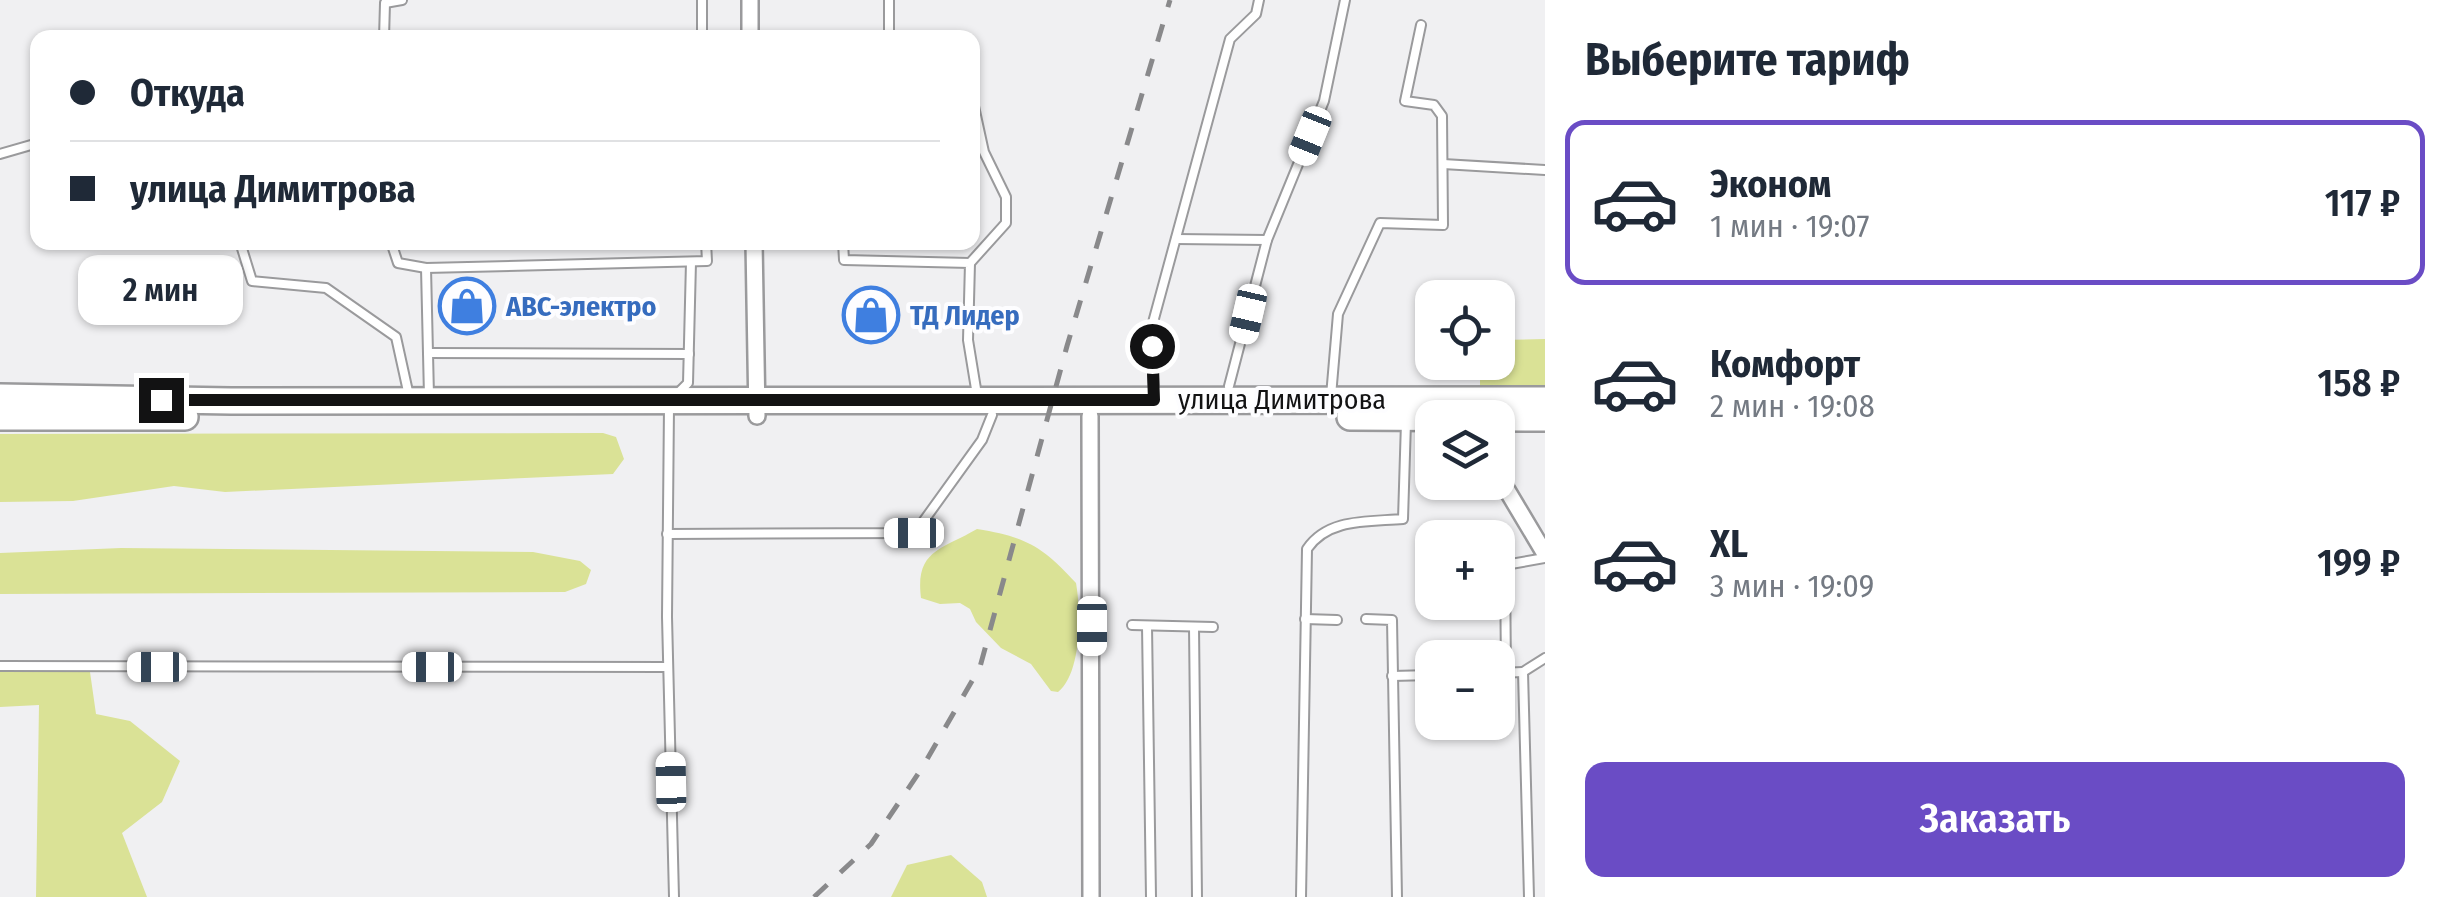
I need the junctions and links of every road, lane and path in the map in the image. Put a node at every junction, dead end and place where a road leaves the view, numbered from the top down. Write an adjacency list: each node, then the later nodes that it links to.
1 (402, 0): 8 (lane)
2 (702, 0): 9 (lane)
3 (750, 0): 10 (street)
4 (889, 0): 11 (lane)
5 (1260, 0): 17 (lane)
6 (1345, 0): 18 (lane)
7 (1421, 25): 15 (lane)
8 (384, 30)
9 (702, 30)
10 (750, 30)
11 (888, 30)
12 (980, 134): 25 (lane)
13 (30, 145): 14 (lane)
14 (0, 154)
15 (1443, 164): 16 (lane); 33 (lane)
16 (1545, 170)
17 (1176, 239): 18 (lane); 32 (lane)
18 (1267, 240): 29 (lane)
19 (243, 250): 31 (lane)
20 (394, 250): 26 (lane)
21 (706, 250): 24 (lane)
22 (754, 250): 38 (street)
23 (843, 250): 25 (lane)
24 (691, 262): 26 (lane); 28 (lane)
25 (970, 264): 36 (lane)
26 (426, 268): 27 (lane)
27 (428, 352): 28 (lane); 31 (lane)
28 (688, 354): 39 (lane)
29 (1229, 386)
30 (0, 397): 31 (main road, улица Димитрова)
31 (419, 400): 39 (main road, улица Димитрова)
32 (1154, 400): 33 (main road, улица Димитрова); 36 (main road, улица Димитрова)
33 (1331, 400): 37 (main road, улица Димитрова)
34 (1545, 400): 35 (main road, улица Димитрова)
35 (1515, 404)
36 (985, 407): 38 (main road, улица Димитрова); 40 (main road, улица Димитрова); 47 (lane)
37 (1415, 407)
38 (757, 408): 39 (main road, улица Димитрова)
39 (669, 410): 43 (main road, улица Димитрова); 47 (lane)
40 (1090, 416): 44 (main road, улица Димитрова); 65 (street)
41 (1415, 416): 44 (main road, улица Димитрова)
42 (1515, 416): 45 (main road, улица Димитрова)
43 (0, 417)
44 (1406, 417): 50 (lane)
45 (1545, 418)
46 (1513, 500): 48 (street)
47 (666, 534): 59 (lane)
48 (1545, 556): 56 (lane)
49 (1366, 619): 63 (lane)
50 (1305, 620): 51 (lane); 68 (lane)
51 (1337, 620)
52 (1132, 626): 53 (lane)
53 (1148, 626): 54 (lane); 66 (lane)
54 (1194, 627): 55 (lane); 67 (lane)
55 (1213, 627)
56 (1503, 640)
57 (1545, 658): 61 (lane)
58 (0, 666): 59 (lane)
59 (668, 667): 64 (lane)
60 (1515, 672): 61 (lane)
61 (1524, 672): 70 (lane)
62 (1415, 675): 63 (lane)
63 (1392, 676): 69 (lane)
64 (674, 897)
65 (1091, 897)
66 (1151, 897)
67 (1197, 897)
68 (1302, 897)
69 (1396, 897)
70 (1529, 897)

